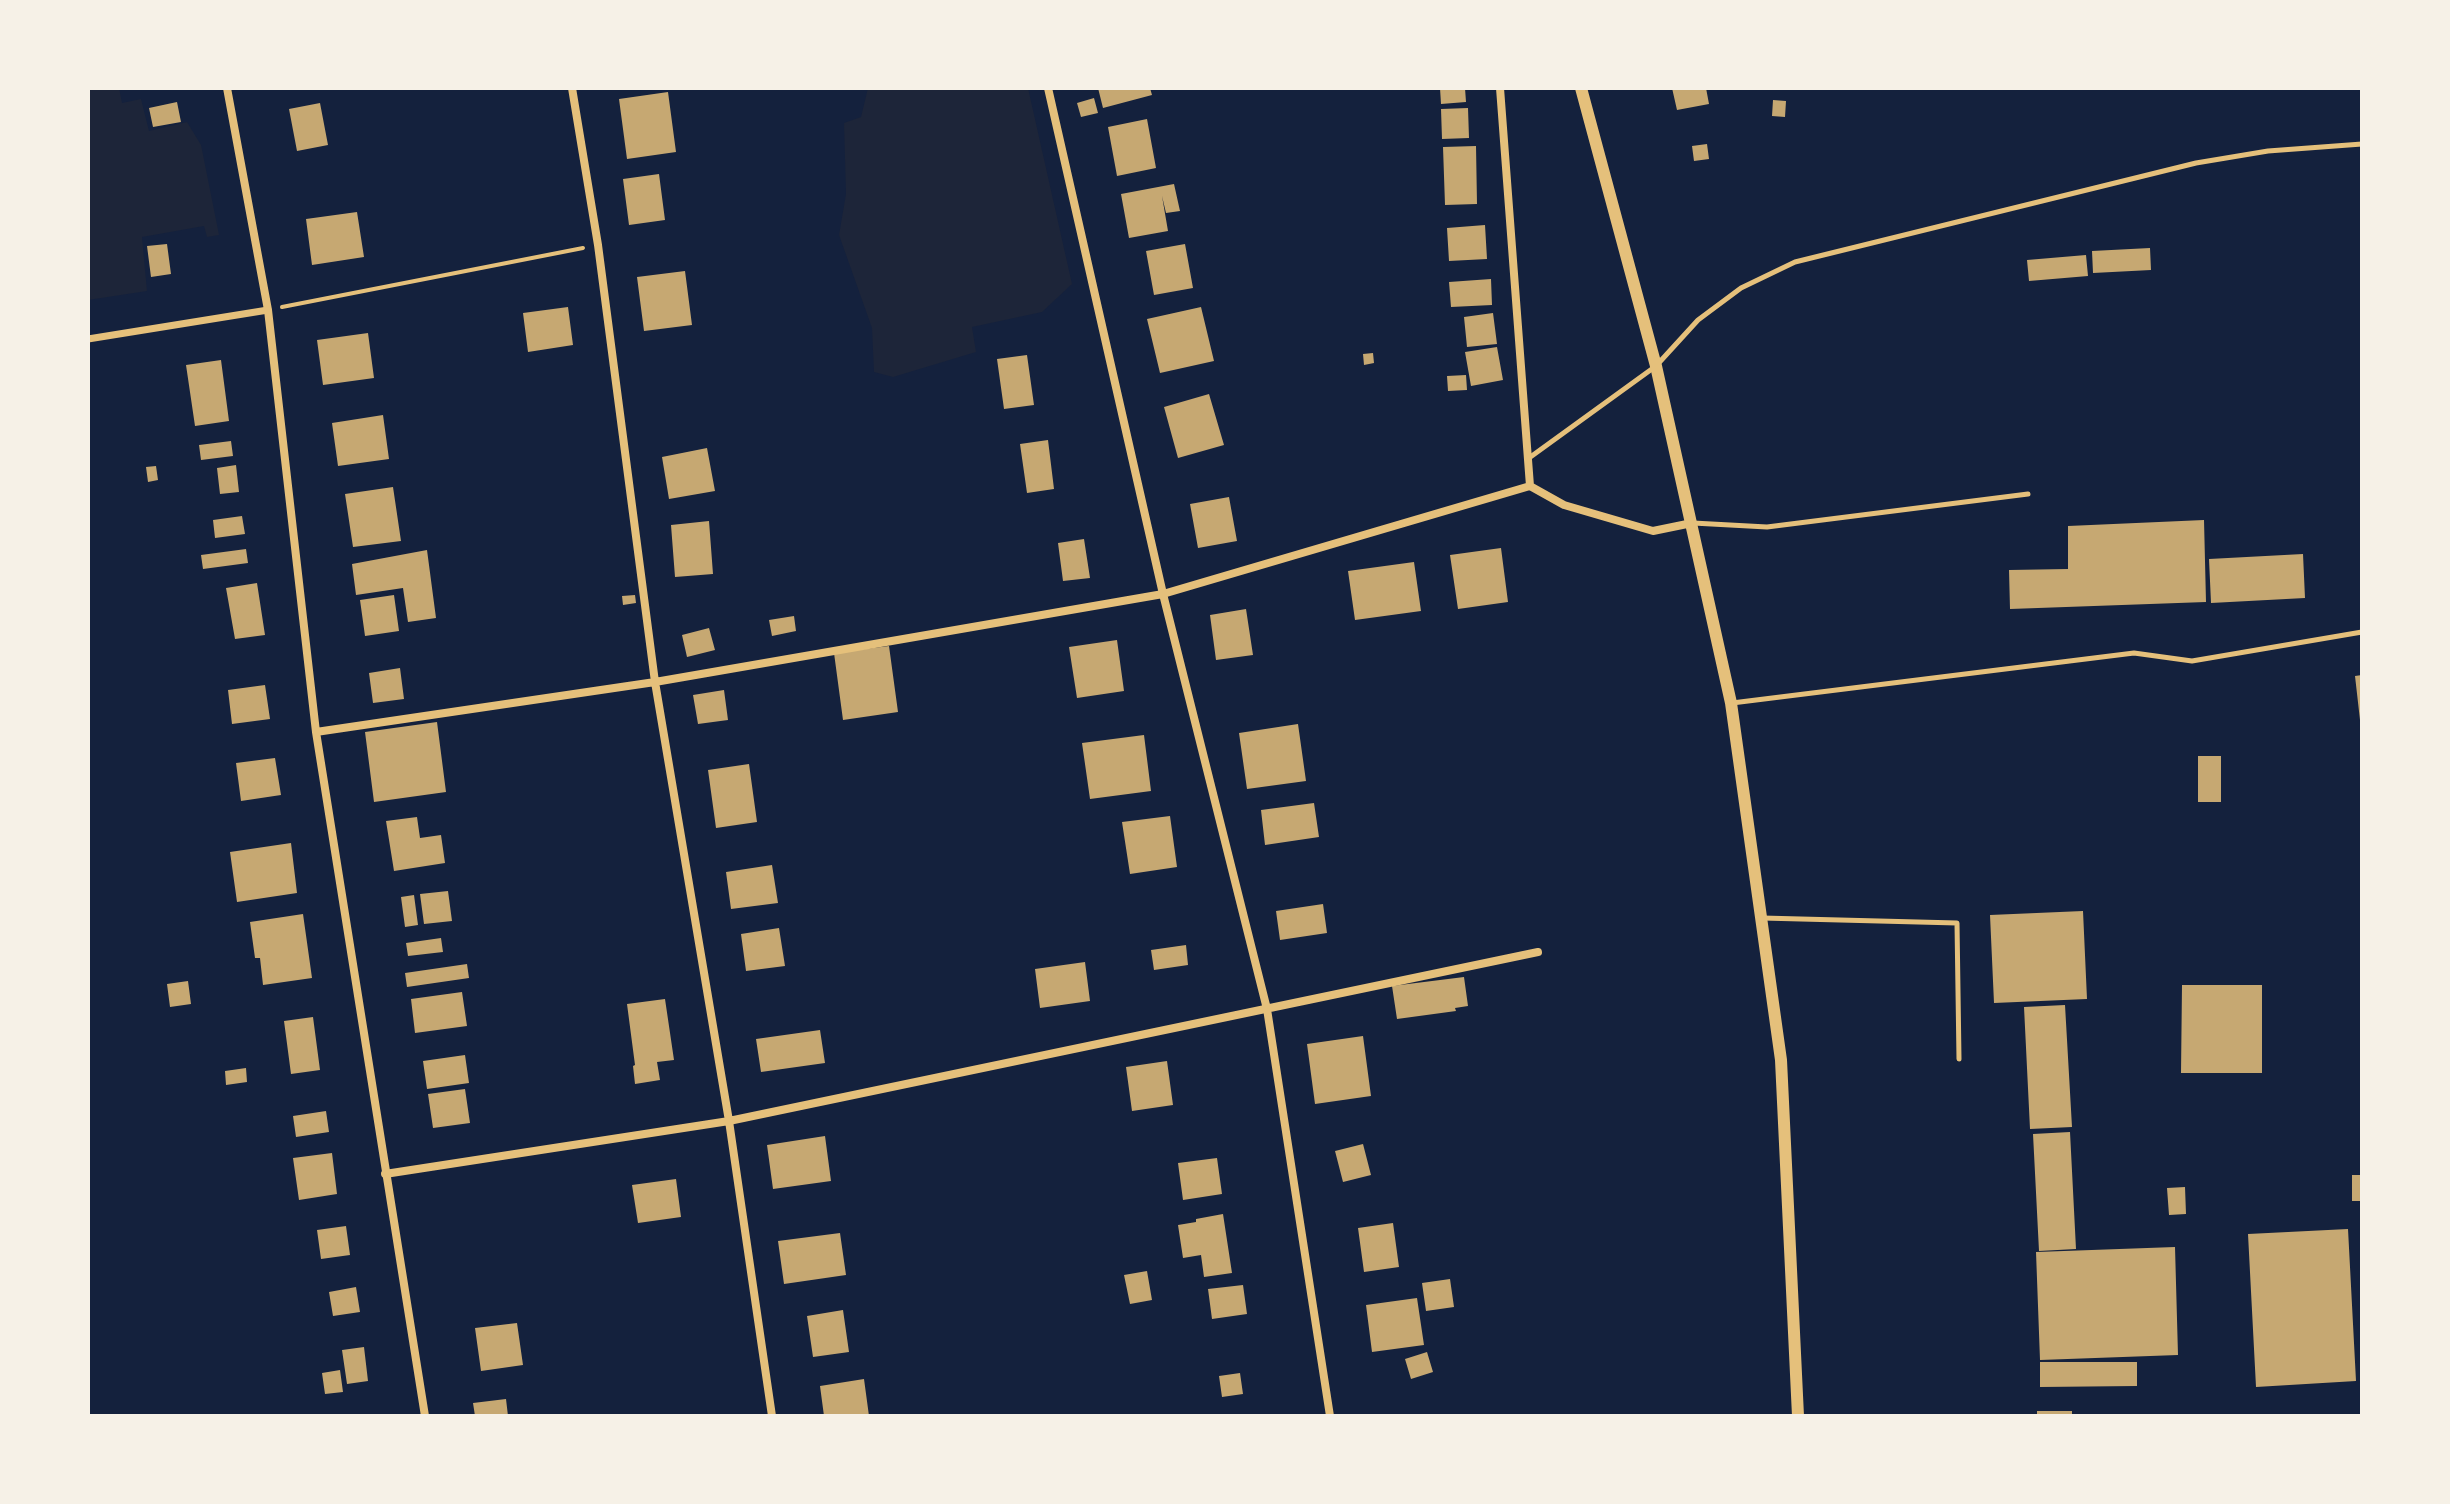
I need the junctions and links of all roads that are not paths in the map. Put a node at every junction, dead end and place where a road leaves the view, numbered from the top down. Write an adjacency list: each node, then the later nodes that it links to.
1 (227, 88): 7 (street)
2 (572, 88): 16 (street)
3 (1048, 88): 14 (street)
4 (1500, 88): 10 (street)
5 (1581, 88): 9 (street)
6 (2362, 144): 9 (lane)
7 (268, 310): 8 (street); 18 (street)
8 (88, 339)
9 (1656, 366): 10 (lane); 13 (street)
10 (1528, 459): 11 (street)
11 (1530, 486): 13 (street); 14 (street)
12 (2028, 494): 13 (lane)
13 (1692, 523): 17 (street)
14 (1163, 594): 16 (street); 21 (street)
15 (2362, 632): 17 (lane)
16 (655, 682): 18 (street); 23 (street)
17 (1731, 703): 19 (street)
18 (316, 732): 24 (street)
19 (1761, 918): 22 (lane); 28 (street)
20 (1538, 952): 21 (street)
21 (1267, 1009): 23 (street); 27 (street)
22 (1959, 1059)
23 (729, 1121): 24 (street); 26 (street)
24 (385, 1174): 25 (street)
25 (425, 1416)
26 (772, 1416)
27 (1330, 1416)
28 (1798, 1416)

